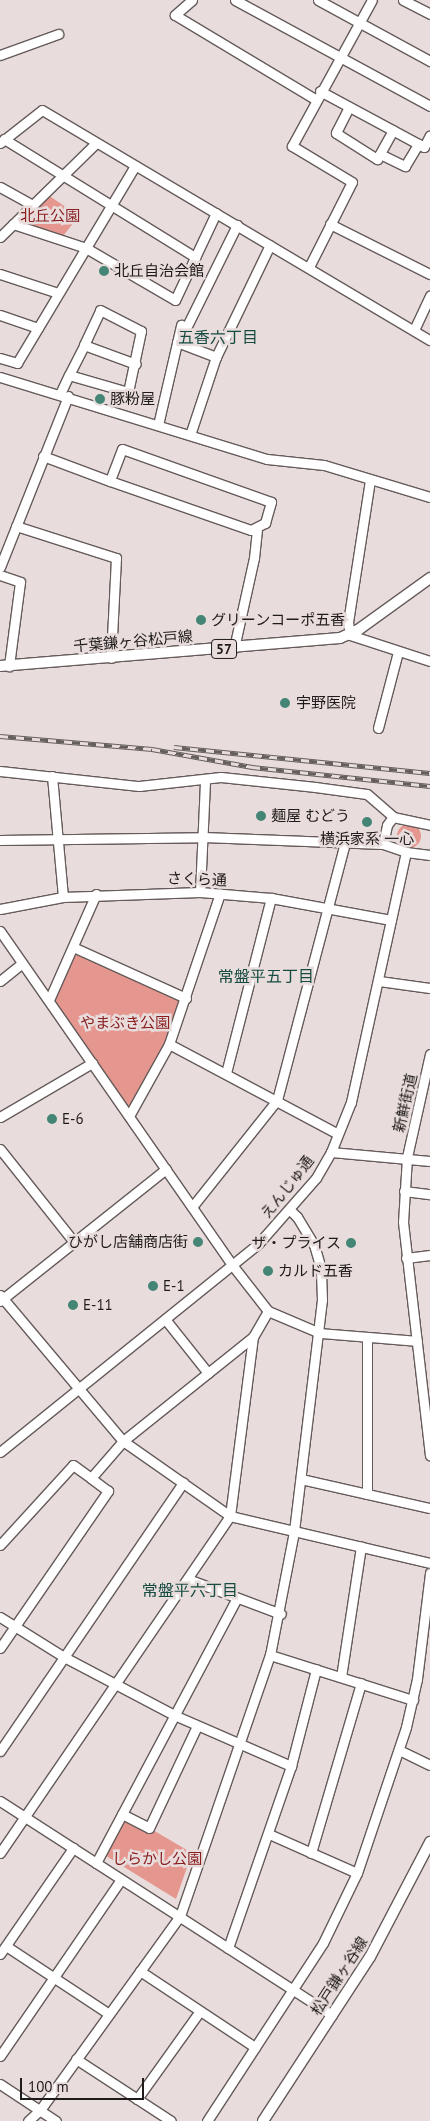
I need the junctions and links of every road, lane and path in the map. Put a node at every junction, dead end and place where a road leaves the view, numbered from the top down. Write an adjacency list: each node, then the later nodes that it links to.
1 (192, 0): 12 (street)
2 (234, 0): 10 (street)
3 (318, 0): 7 (street)
4 (372, 0): 7 (street)
5 (403, 0): 6 (street)
6 (430, 14)
7 (360, 22): 10 (street); 11 (street)
8 (58, 34): 9 (street)
9 (0, 55)
10 (339, 57): 12 (street); 13 (street)
11 (430, 61)
12 (317, 95): 14 (street); 28 (street)
13 (430, 106)
14 (349, 107): 15 (street); 20 (street)
15 (393, 130): 19 (street); 20 (street)
16 (430, 135): 19 (street)
17 (2, 141): 18 (street); 22 (street)
18 (96, 143): 21 (street); 22 (street)
19 (418, 144): 20 (street)
20 (380, 154)
21 (135, 166): 25 (street); 26 (street)
22 (63, 175): 24 (street); 25 (street)
23 (0, 187): 24 (street)
24 (33, 205): 27 (street)
25 (111, 206): 32 (street); 33 (street)
26 (216, 213): 29 (street); 33 (street)
27 (14, 224): 30 (street); 32 (street)
28 (330, 224): 34 (street); 36 (street)
29 (237, 225): 31 (street); 43 (street)
30 (1, 235)
31 (270, 244): 34 (street); 45 (street)
32 (86, 248): 33 (street); 37 (street)
33 (195, 257)
34 (309, 267): 41 (street)
35 (0, 274): 37 (street)
36 (430, 274)
37 (58, 293): 40 (street)
38 (430, 296): 41 (street)
39 (0, 315): 40 (street)
40 (38, 328): 46 (street)
41 (414, 330): 42 (street)
42 (430, 340)
43 (177, 342): 45 (street); 51 (street)
44 (84, 345): 47 (street); 47 (street); 48 (street)
45 (216, 356): 52 (street)
46 (1, 360)
47 (136, 364): 48 (street)
48 (69, 374): 50 (street)
49 (0, 377): 50 (street)
50 (64, 395): 51 (street); 53 (street)
51 (158, 425): 52 (street)
52 (190, 435): 54 (street)
53 (43, 456): 55 (street); 57 (street)
54 (370, 480): 56 (street); 62 (street)
55 (110, 481): 58 (street); 58 (street)
56 (430, 497)
57 (16, 526): 59 (street); 65 (street)
58 (257, 529): 63 (street)
59 (0, 567)
60 (0, 575): 67 (street)
61 (430, 578): 62 (main road, 千葉鎌ヶ谷松戸線 / 57)
62 (350, 635): 63 (main road, 千葉鎌ヶ谷松戸線 / 57); 64 (street)
63 (234, 648): 65 (main road, 千葉鎌ヶ谷松戸線 / 57)
64 (398, 652): 66 (street); 68 (street)
65 (111, 658): 67 (main road, 千葉鎌ヶ谷松戸線 / 57)
66 (430, 662)
67 (4, 666)
68 (378, 728)
69 (0, 771): 70 (street)
70 (52, 776): 71 (street); 75 (street)
71 (205, 780): 72 (street); 74 (street)
72 (393, 817): 73 (street); 78 (street)
73 (430, 825)
74 (203, 837): 75 (street); 77 (street); 81 (street)
75 (58, 839): 76 (street); 84 (street)
76 (0, 840)
77 (345, 842): 78 (street); 86 (street)
78 (383, 844): 79 (street)
79 (406, 852): 80 (street); 88 (street, えんじゅ通)
80 (430, 855)
81 (200, 892): 82 (street, さくら通); 83 (street, さくら通)
82 (220, 893): 85 (street, さくら通); 95 (street)
83 (96, 894): 84 (street, さくら通); 90 (street)
84 (63, 897): 87 (street, さくら通)
85 (271, 898): 86 (street, さくら通); 100 (street)
86 (327, 907): 88 (street, さくら通); 101 (street)
87 (0, 909)
88 (391, 920): 93 (street, えんじゅ通)
89 (0, 931): 91 (street)
90 (73, 947): 95 (street); 96 (street)
91 (22, 963): 92 (street); 96 (street)
92 (0, 981)
93 (379, 981): 94 (street); 104 (street, えんじゅ通)
94 (430, 988)
95 (186, 998): 97 (street)
96 (49, 1000): 99 (street)
97 (170, 1044): 100 (street); 103 (street)
98 (430, 1054): 107 (street, 新鮮街道)
99 (92, 1064): 102 (street); 103 (street)
100 (226, 1073): 101 (street)
101 (277, 1100): 104 (street); 112 (street)
102 (0, 1116)
103 (129, 1116): 109 (street)
104 (338, 1134): 106 (street, えんじゅ通)
105 (0, 1149): 114 (street)
106 (330, 1152): 107 (street); 113 (street, えんじゅ通)
107 (406, 1157): 108 (street); 110 (street, 新鮮街道)
108 (430, 1161)
109 (166, 1169): 112 (street); 114 (street)
110 (404, 1191): 111 (street); 116 (street, 新鮮街道)
111 (430, 1194)
112 (192, 1207): 117 (street)
113 (290, 1210): 117 (street, えんじゅ通); 121 (street)
114 (74, 1242): 118 (street)
115 (430, 1255): 116 (street)
116 (406, 1258): 124 (street, 新鮮街道)
117 (233, 1266): 119 (street); 120 (street, えんじゅ通)
118 (1, 1298): 126 (street)
119 (268, 1311): 121 (street); 122 (street)
120 (165, 1319): 125 (street); 126 (street, えんじゅ通)
121 (320, 1334): 123 (street); 133 (street)
122 (253, 1337): 125 (street); 137 (street)
123 (367, 1338): 124 (street); 135 (street)
124 (416, 1341): 127 (street, 新鮮街道)
125 (208, 1373): 128 (street)
126 (78, 1388): 128 (street); 130 (street, えんじゅ通)
127 (428, 1399): 129 (street, 新鮮街道)
128 (124, 1441): 132 (street); 134 (street)
129 (429, 1444): 131 (street, 新鮮街道)
130 (0, 1452)
131 (430, 1455)
132 (91, 1478): 139 (street); 147 (street)
133 (301, 1479): 135 (street); 138 (street)
134 (183, 1483): 137 (street); 150 (street)
135 (367, 1494): 136 (street)
136 (430, 1508)
137 (230, 1516): 138 (street); 143 (street)
138 (294, 1531): 140 (street); 145 (street)
139 (0, 1545)
140 (361, 1547): 141 (street); 152 (street)
141 (430, 1563)
142 (430, 1573): 155 (street)
143 (188, 1579): 144 (street); 154 (street)
144 (236, 1598): 145 (street); 156 (street)
145 (281, 1614): 149 (street)
146 (0, 1617): 147 (street)
147 (15, 1626): 148 (street); 150 (street)
148 (0, 1648)
149 (270, 1655): 151 (street); 158 (street)
150 (64, 1657): 154 (street); 160 (street)
151 (316, 1669): 152 (street); 162 (street)
152 (341, 1677): 153 (street)
153 (361, 1684): 155 (street); 170 (street)
154 (116, 1685): 156 (street); 165 (street)
155 (413, 1700): 159 (street)
156 (174, 1715): 157 (street); 164 (street)
157 (197, 1726): 158 (street); 164 (street)
158 (240, 1746): 162 (street); 174 (street)
159 (399, 1750): 161 (street); 172 (street)
160 (0, 1751)
161 (430, 1764)
162 (291, 1766): 166 (street)
163 (0, 1801): 165 (street)
164 (122, 1814): 171 (street)
165 (25, 1817): 168 (street); 169 (street)
166 (269, 1834): 170 (street); 176 (street)
167 (430, 1842): 183 (main road, 松戸鎌ヶ谷線)
168 (73, 1848): 171 (street); 175 (street)
169 (0, 1853)
170 (311, 1853): 172 (street)
171 (96, 1863): 173 (street)
172 (357, 1873): 180 (street)
173 (121, 1879): 174 (street); 179 (street)
174 (180, 1916): 176 (street); 178 (street)
175 (6, 1946): 177 (street); 179 (street)
176 (228, 1948): 180 (street)
177 (0, 1954)
178 (140, 1971): 181 (street); 182 (street)
179 (54, 1978): 182 (street); 185 (street)
180 (292, 1989): 183 (street); 184 (street)
181 (200, 2011): 184 (street); 188 (street)
182 (109, 2014): 186 (street)
183 (332, 2015): 194 (main road, 松戸鎌ヶ谷線)
184 (255, 2047): 193 (street)
185 (0, 2056)
186 (76, 2059): 188 (street); 189 (street)
187 (0, 2084): 189 (street)
188 (137, 2099): 192 (street)
189 (40, 2110): 190 (street); 191 (street)
190 (28, 2121)
191 (56, 2121)
192 (170, 2121)
193 (207, 2121)
194 (262, 2121)

